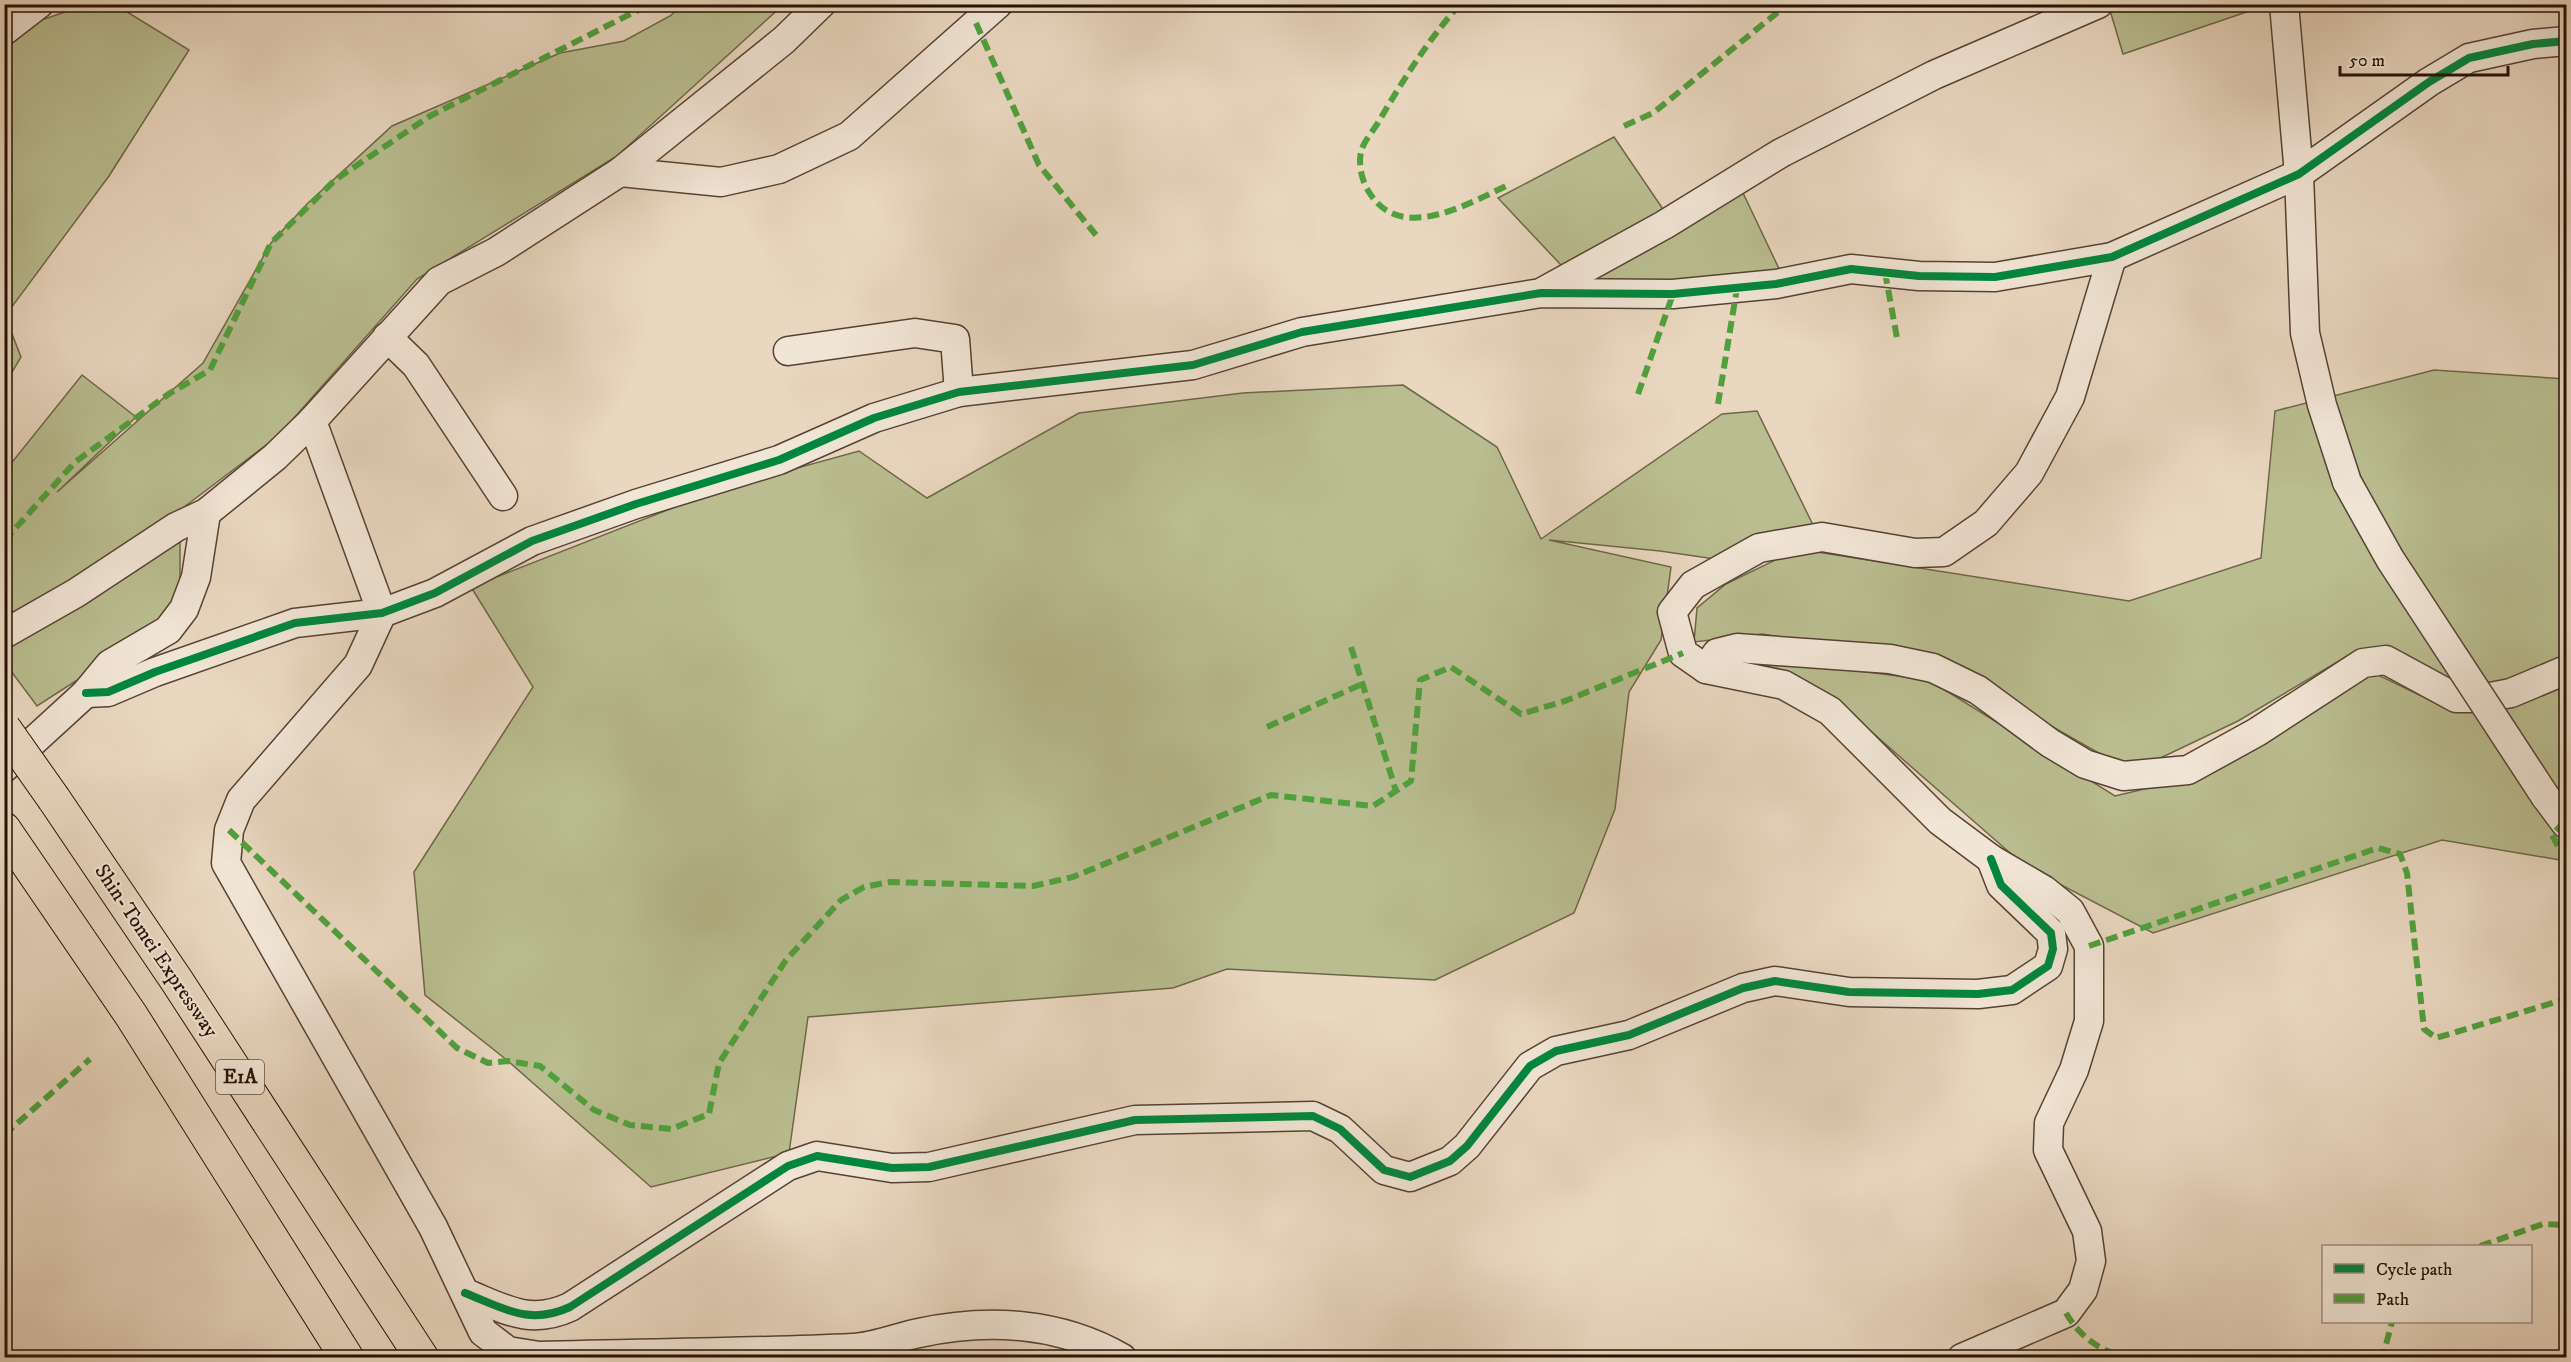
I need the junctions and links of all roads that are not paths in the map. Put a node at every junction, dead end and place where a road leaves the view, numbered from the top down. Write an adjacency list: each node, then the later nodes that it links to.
1 (39, 4): 6 (street)
2 (820, 4): 8 (street)
3 (998, 4): 8 (street)
4 (2098, 4): 11 (street)
5 (2284, 4): 9 (street)
6 (4, 31)
7 (2566, 41): 9 (street)
8 (620, 172): 12 (street)
9 (2299, 174): 10 (street); 25 (street, bridge)
10 (2112, 257): 11 (street); 20 (street)
11 (1541, 293): 14 (street)
12 (387, 337): 15 (street); 16 (street)
13 (788, 351): 14 (street)
14 (959, 392): 18 (street)
15 (312, 421): 17 (street); 18 (street)
16 (503, 496)
17 (206, 513): 19 (street); 22 (street)
18 (382, 613): 22 (street); 28 (street)
19 (4, 634)
20 (1706, 669): 21 (street); 27 (street)
21 (2566, 669)
22 (86, 693): 24 (street)
23 (4, 728): 31 (highway, Shin-Tomei Expressway / E1A, bridge)
24 (4, 768)
25 (2566, 824)
26 (6, 831): 30 (highway, E1A)
27 (1991, 859): 28 (street); 33 (street)
28 (465, 1293): 29 (street)
29 (852, 1353): 32 (street)
30 (347, 1358)
31 (422, 1358)
32 (1122, 1358)
33 (1962, 1358)

